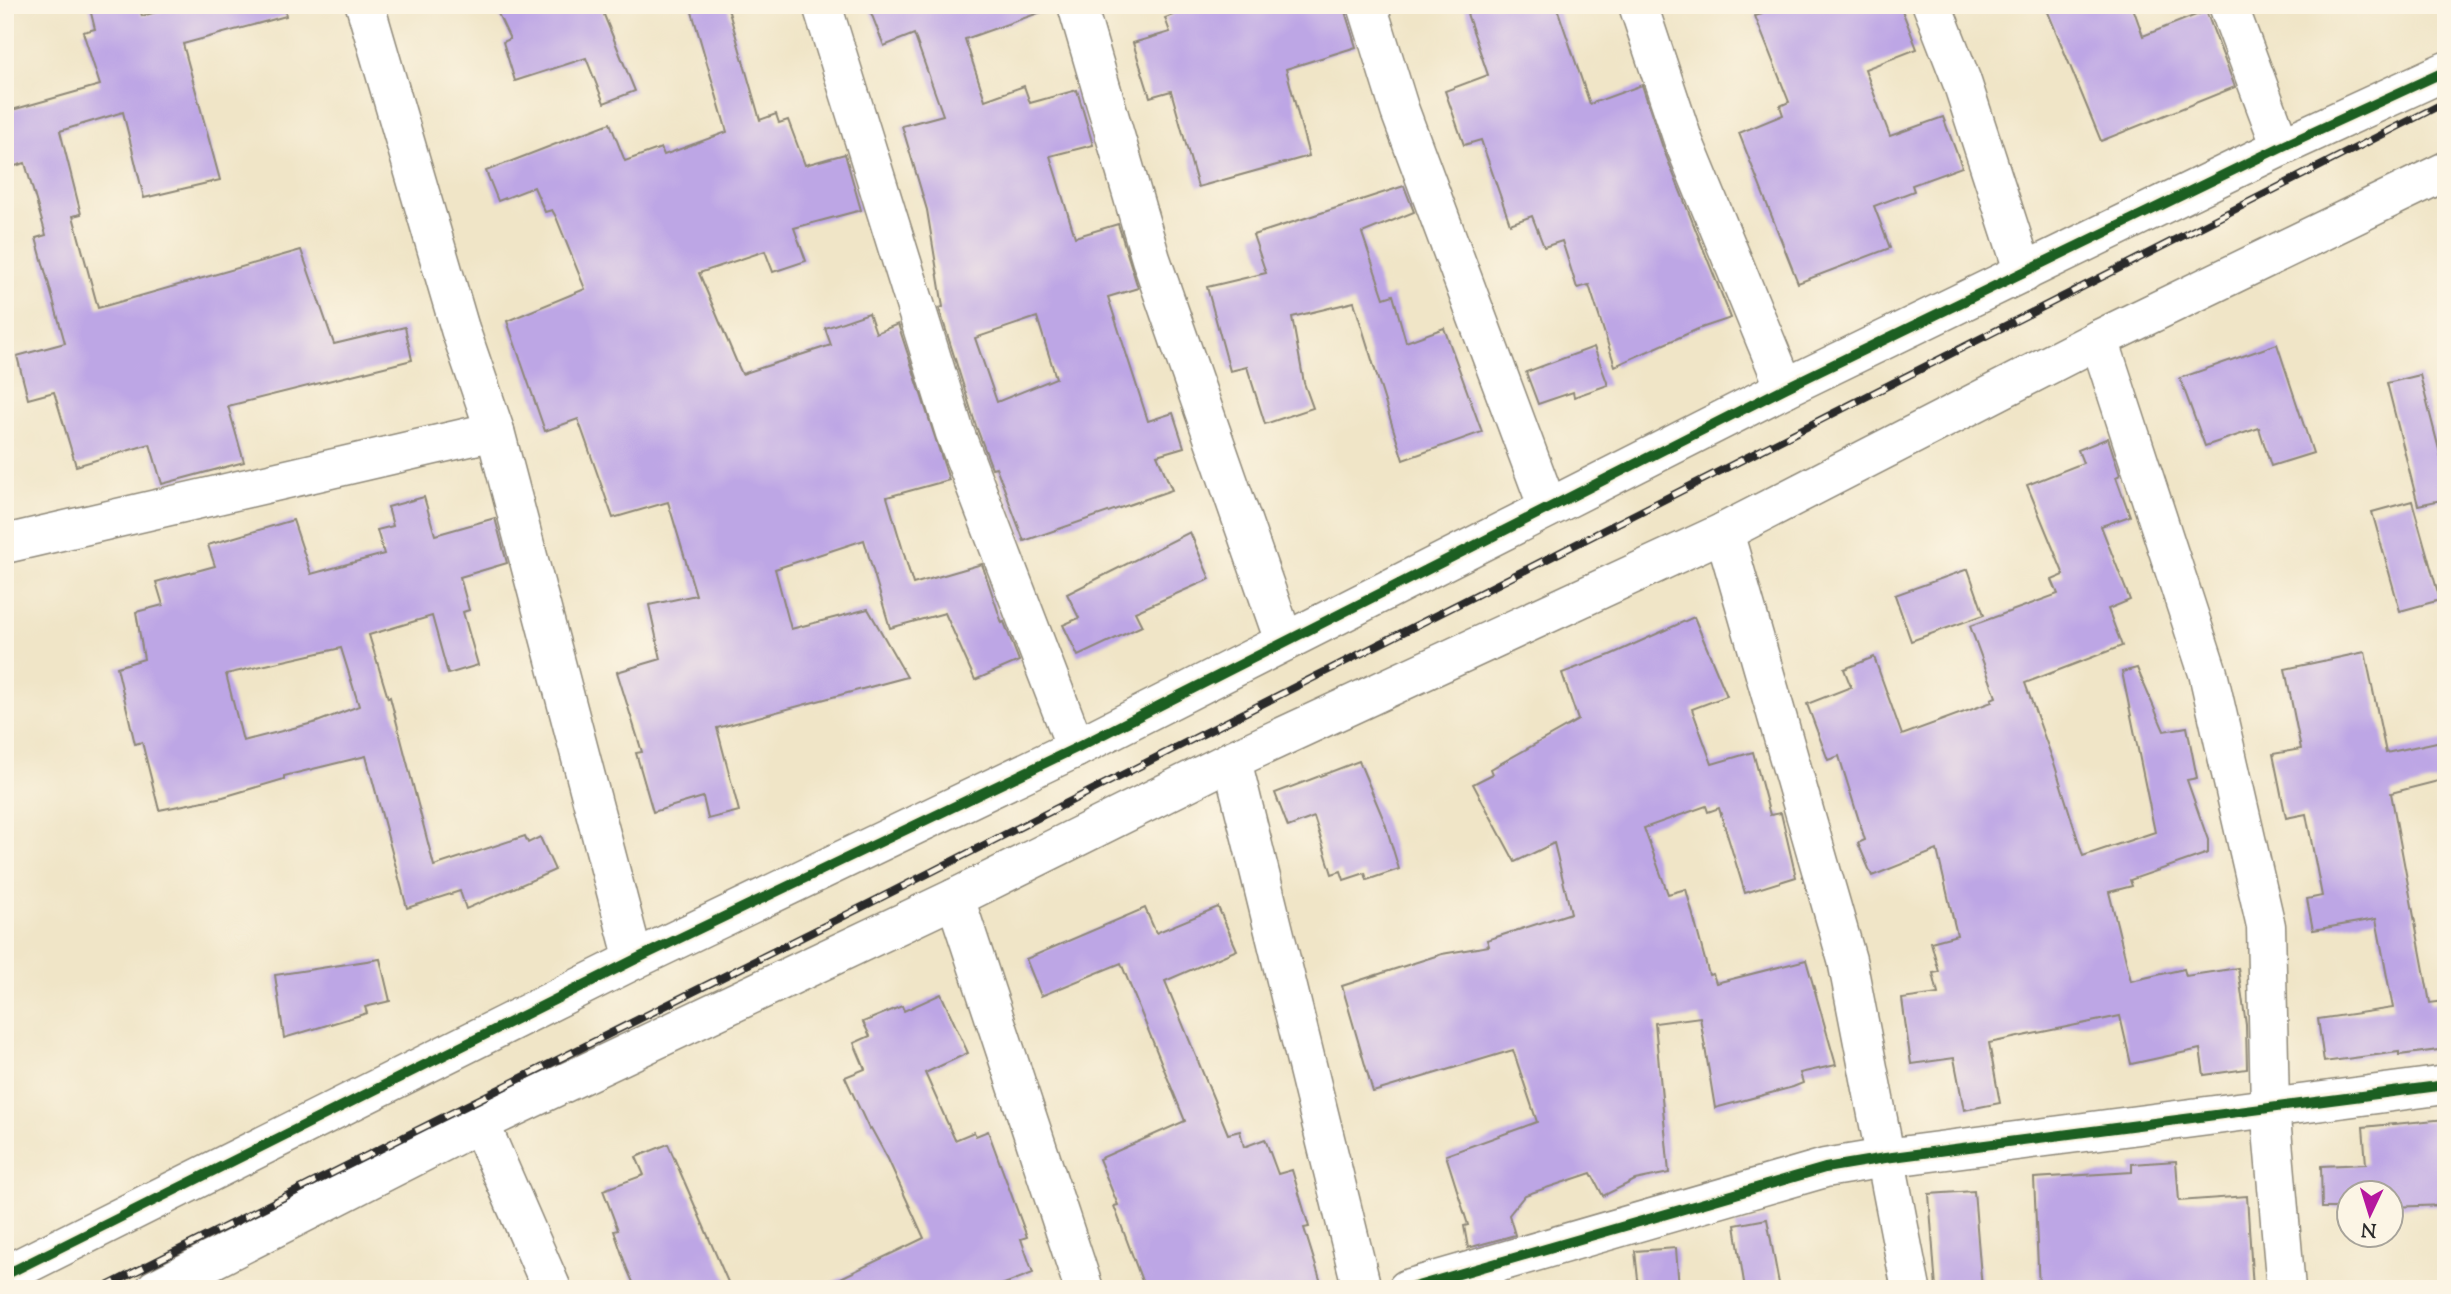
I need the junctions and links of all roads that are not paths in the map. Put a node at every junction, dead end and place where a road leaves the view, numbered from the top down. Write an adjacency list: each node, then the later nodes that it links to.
1 (365, 5): 14 (street)
2 (822, 5): 19 (street)
3 (1077, 5): 18 (street)
4 (1367, 5): 15 (street)
5 (1638, 5): 13 (street)
6 (1932, 5): 11 (street)
7 (2228, 5): 9 (street)
8 (2446, 71): 9 (street)
9 (2281, 147): 11 (street)
10 (2446, 171): 12 (street)
11 (2024, 273): 13 (street)
12 (2099, 340): 16 (street); 24 (street)
13 (1785, 388): 15 (street)
14 (495, 431): 17 (street); 22 (street)
15 (1548, 508): 18 (street)
16 (1724, 532): 20 (street); 26 (street)
17 (5, 544)
18 (1284, 641): 19 (street)
19 (1076, 748): 22 (street)
20 (1233, 760): 21 (street); 31 (street)
21 (955, 898): 25 (street); 30 (street)
22 (635, 960): 27 (street)
23 (2446, 1085): 24 (street)
24 (2270, 1107): 26 (street); 34 (street)
25 (480, 1123): 28 (street); 29 (street)
26 (1885, 1158): 32 (street); 33 (street)
27 (5, 1275)
28 (155, 1289)
29 (552, 1289)
30 (1084, 1289)
31 (1362, 1289)
32 (1407, 1289)
33 (1911, 1289)
34 (2286, 1289)

